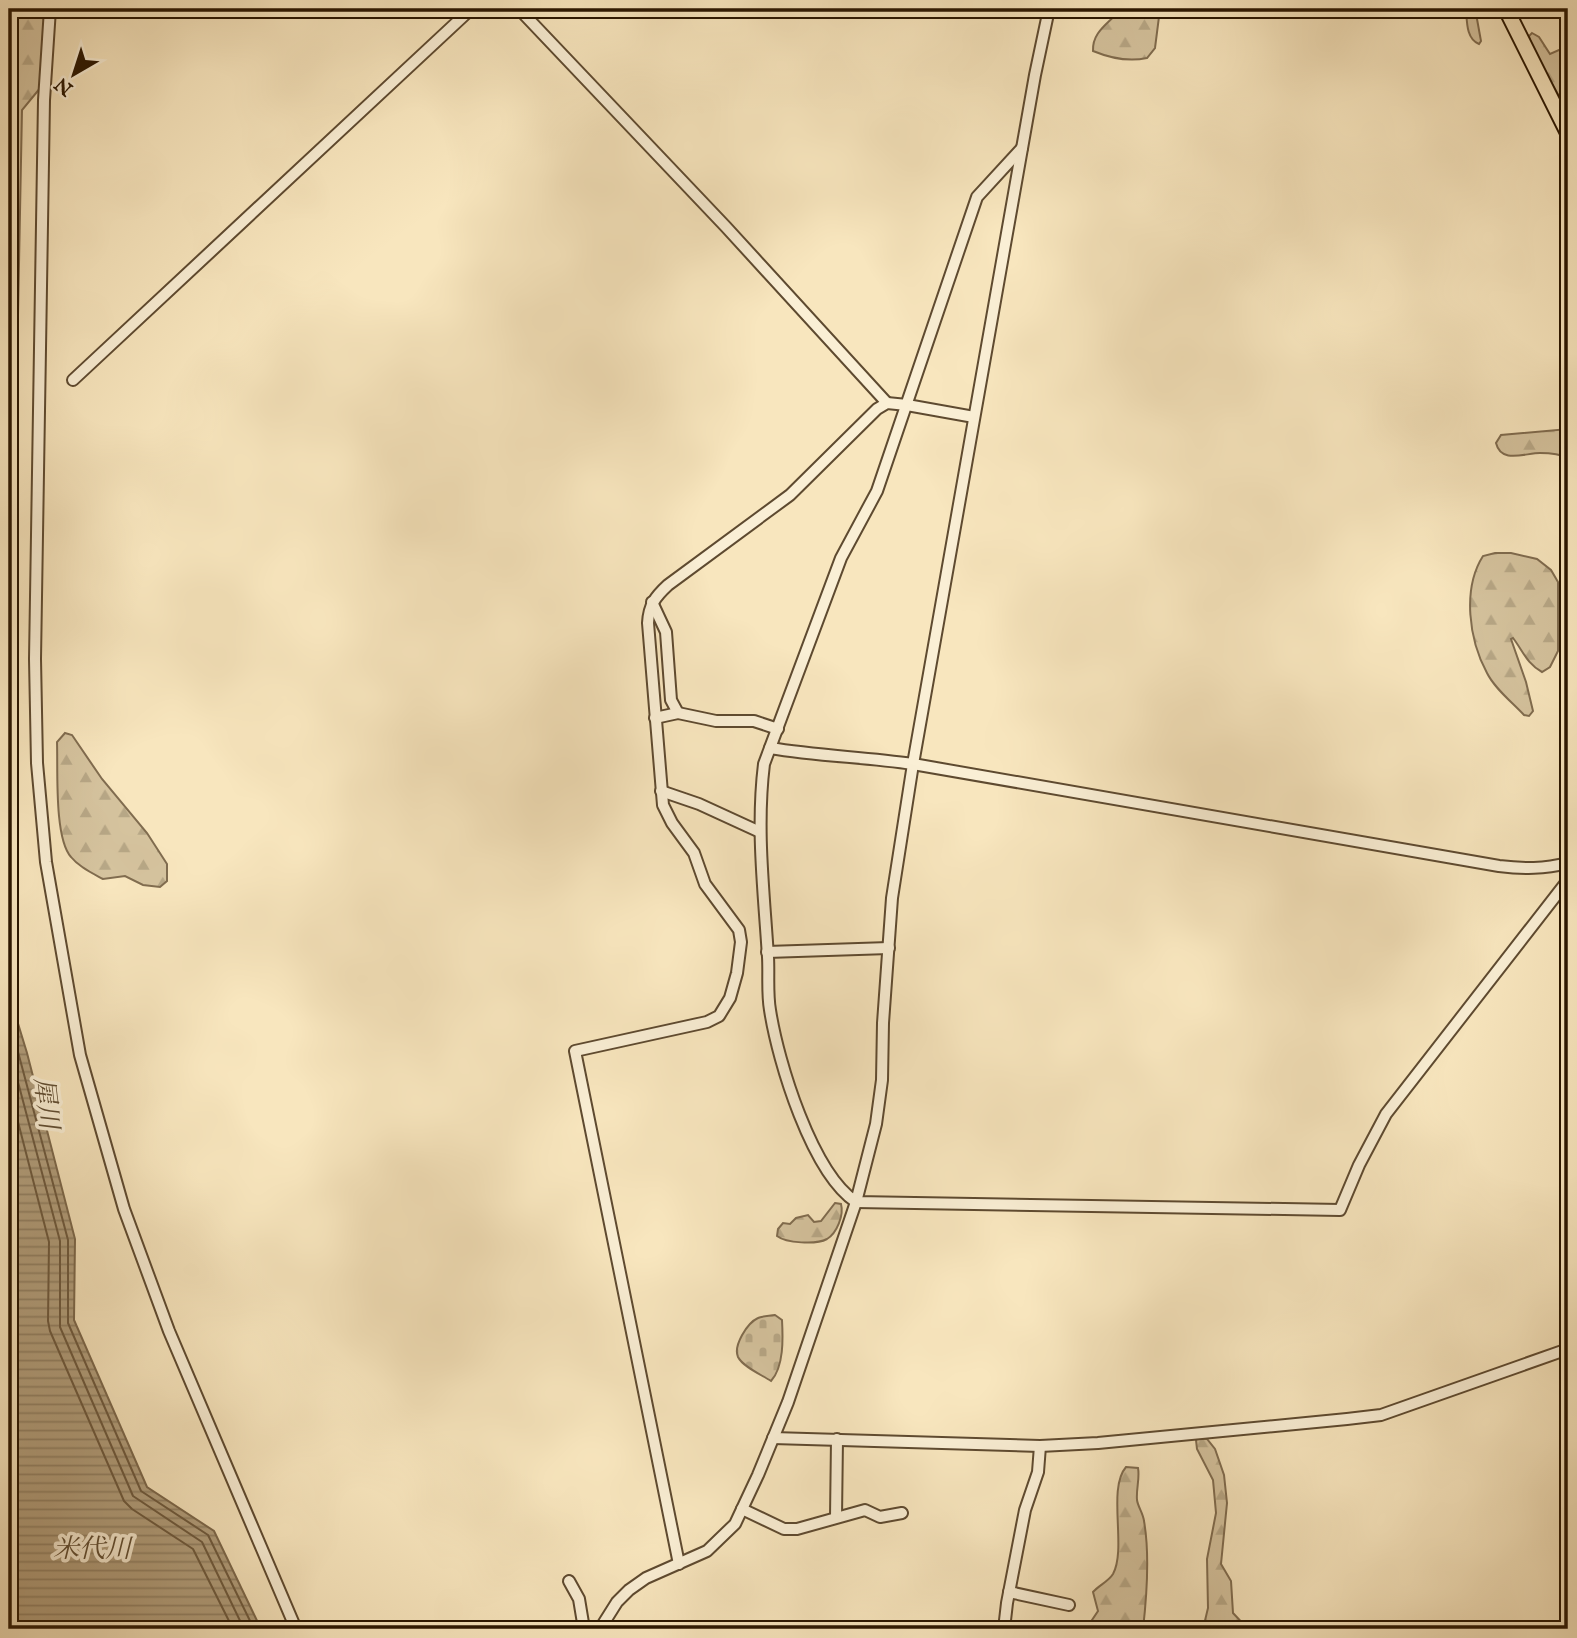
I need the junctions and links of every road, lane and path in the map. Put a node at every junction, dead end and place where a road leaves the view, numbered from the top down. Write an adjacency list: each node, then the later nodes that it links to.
1 (50, 9): 37 (street)
2 (471, 9): 8 (street)
3 (519, 9): 9 (street)
4 (1049, 9): 7 (street)
5 (1506, 9): 6 (main road)
6 (1568, 134)
7 (1022, 148): 10 (street); 11 (street)
8 (73, 380)
9 (887, 403): 10 (street); 12 (street)
10 (907, 405): 11 (street); 15 (street)
11 (974, 417): 17 (street)
12 (652, 602): 13 (street); 14 (street)
13 (678, 713): 14 (street); 15 (street)
14 (655, 718): 18 (street)
15 (778, 729): 16 (street)
16 (771, 748): 17 (street); 19 (street)
17 (913, 764): 20 (street); 23 (street)
18 (661, 791): 19 (street); 33 (street)
19 (760, 832): 24 (street)
20 (1568, 863): 21 (street)
21 (1568, 870)
22 (1568, 880): 25 (street)
23 (889, 948): 24 (street); 25 (street)
24 (768, 952): 25 (street)
25 (856, 1202): 27 (street)
26 (1568, 1349): 29 (street)
27 (773, 1438): 28 (street); 30 (street)
28 (837, 1439): 29 (street); 32 (street)
29 (1040, 1446): 35 (street)
30 (742, 1509): 32 (street); 33 (street)
31 (902, 1513): 32 (street)
32 (836, 1517)
33 (679, 1564): 39 (street)
34 (569, 1581): 38 (street)
35 (1009, 1592): 36 (street); 40 (street)
36 (1069, 1605)
37 (296, 1629)
38 (584, 1629)
39 (600, 1629)
40 (1004, 1629)

